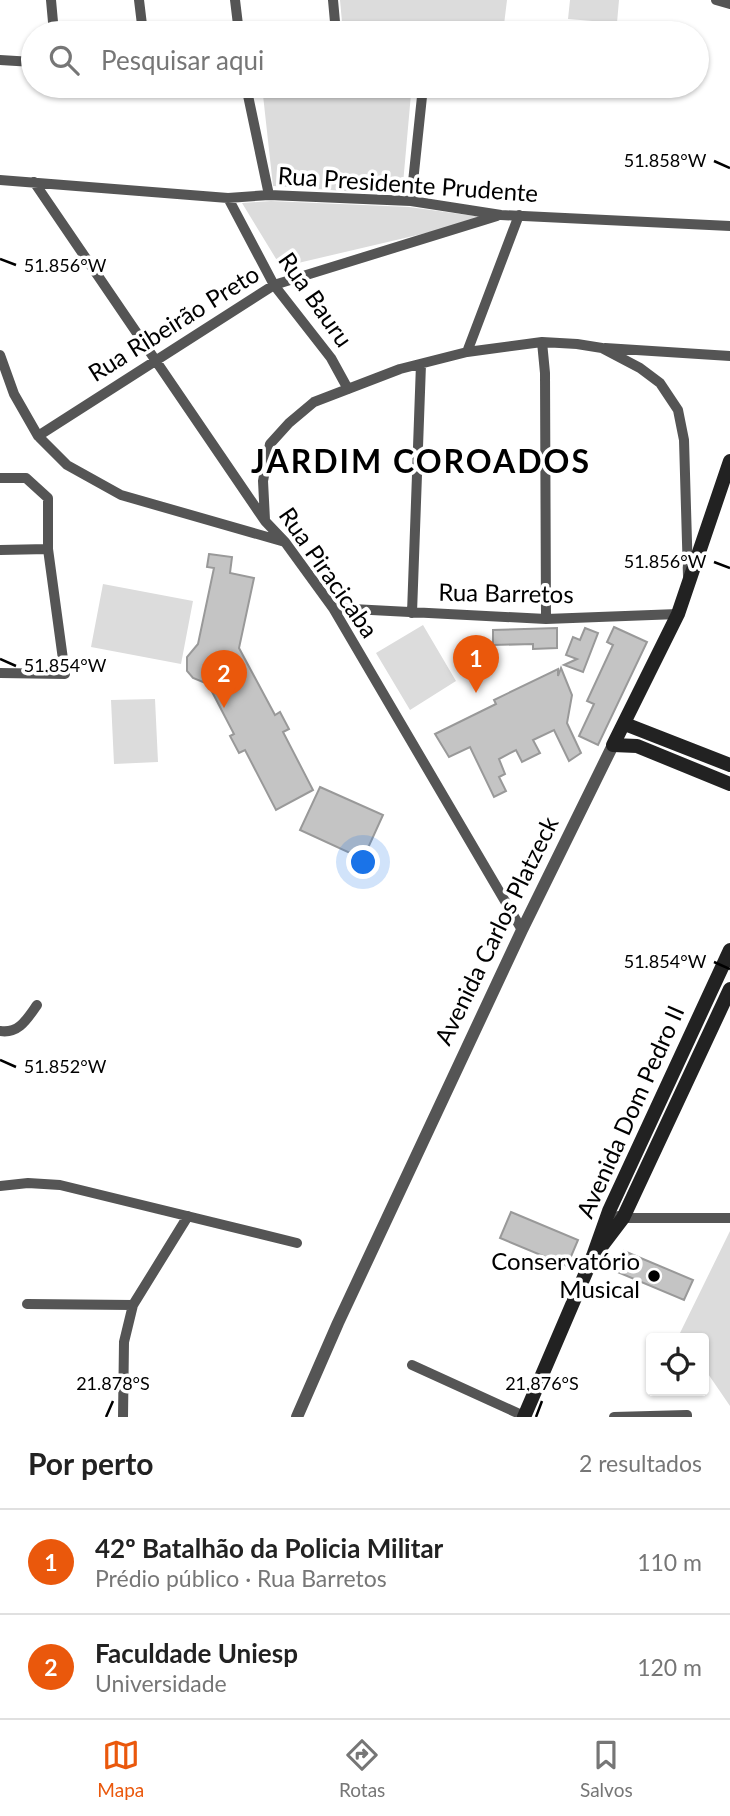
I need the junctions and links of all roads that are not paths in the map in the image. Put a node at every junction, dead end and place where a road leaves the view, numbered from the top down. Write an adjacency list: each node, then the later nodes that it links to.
1 (51, 0): 7 (street)
2 (139, 0): 8 (street)
3 (235, 0): 9 (street)
4 (333, 0): 10 (street)
5 (716, 0): 6 (street)
6 (730, 4)
7 (53, 21)
8 (141, 21)
9 (238, 21)
10 (335, 21)
11 (0, 60): 12 (street)
12 (21, 61)
13 (248, 98): 17 (street)
14 (423, 98): 19 (street)
15 (0, 180): 16 (street, Rua Presidente Prudente)
16 (34, 182): 18 (street, Rua Presidente Prudente); 29 (street, Rua Piracicaba)
17 (268, 195): 18 (street, Rua Presidente Prudente); 19 (street, Rua Presidente Prudente)
18 (228, 198): 23 (street, Rua Bauru)
19 (411, 201): 20 (street, Rua Presidente Prudente)
20 (501, 215): 21 (street, Rua Presidente Prudente); 23 (street, Rua Ribeirão Preto)
21 (519, 215): 22 (street, Rua Presidente Prudente); 26 (street)
22 (730, 226)
23 (274, 285): 29 (street, Rua Ribeirão Preto); 31 (street, Rua Bauru)
24 (542, 342): 25 (street); 26 (street); 43 (street)
25 (602, 348): 28 (street); 39 (street)
26 (467, 352): 30 (street)
27 (0, 355): 32 (street)
28 (730, 356)
29 (156, 362): 32 (street, Rua Ribeirão Preto); 35 (street, Rua Piracicaba)
30 (421, 364): 31 (street); 41 (street)
31 (348, 389): 35 (street)
32 (38, 436): 36 (street)
33 (730, 461): 39 (main road, Avenida Carlos Platzeck)
34 (0, 478): 37 (street)
35 (265, 521): 36 (street, Rua Piracicaba)
36 (285, 542): 40 (street, Rua Piracicaba)
37 (48, 549): 38 (street); 44 (street)
38 (0, 550)
39 (688, 584): 42 (main road, Avenida Carlos Platzeck)
40 (333, 608): 41 (street, Rua Barretos); 49 (street, Rua Piracicaba)
41 (412, 613): 43 (street, Rua Barretos)
42 (678, 614): 43 (street, Rua Barretos); 45 (main road, Avenida Carlos Platzeck)
43 (546, 619)
44 (0, 673)
45 (625, 724): 46 (main road, Avenida Carlos Platzeck); 47 (main road)
46 (613, 745): 48 (main road); 49 (street, Avenida Carlos Platzeck)
47 (730, 765)
48 (730, 784)
49 (522, 930): 65 (street, Avenida Carlos Platzeck)
50 (730, 950): 55 (main road, Avenida Dom Pedro II)
51 (730, 989): 57 (main road, Avenida Dom Pedro II)
52 (37, 1005): 53 (street)
53 (0, 1031)
54 (0, 1186): 56 (street)
55 (609, 1211): 57 (street); 60 (main road, Avenida Dom Pedro II)
56 (188, 1216): 59 (street); 62 (street)
57 (622, 1218): 58 (street); 60 (main road, Avenida Dom Pedro II)
58 (730, 1218)
59 (297, 1243)
60 (593, 1256): 66 (main road, Avenida Dom Pedro II)
61 (27, 1304): 62 (street)
62 (133, 1305): 64 (street)
63 (412, 1365): 66 (street)
64 (123, 1417)
65 (297, 1417)
66 (524, 1417)
67 (614, 1417): 68 (street)
68 (687, 1417)

